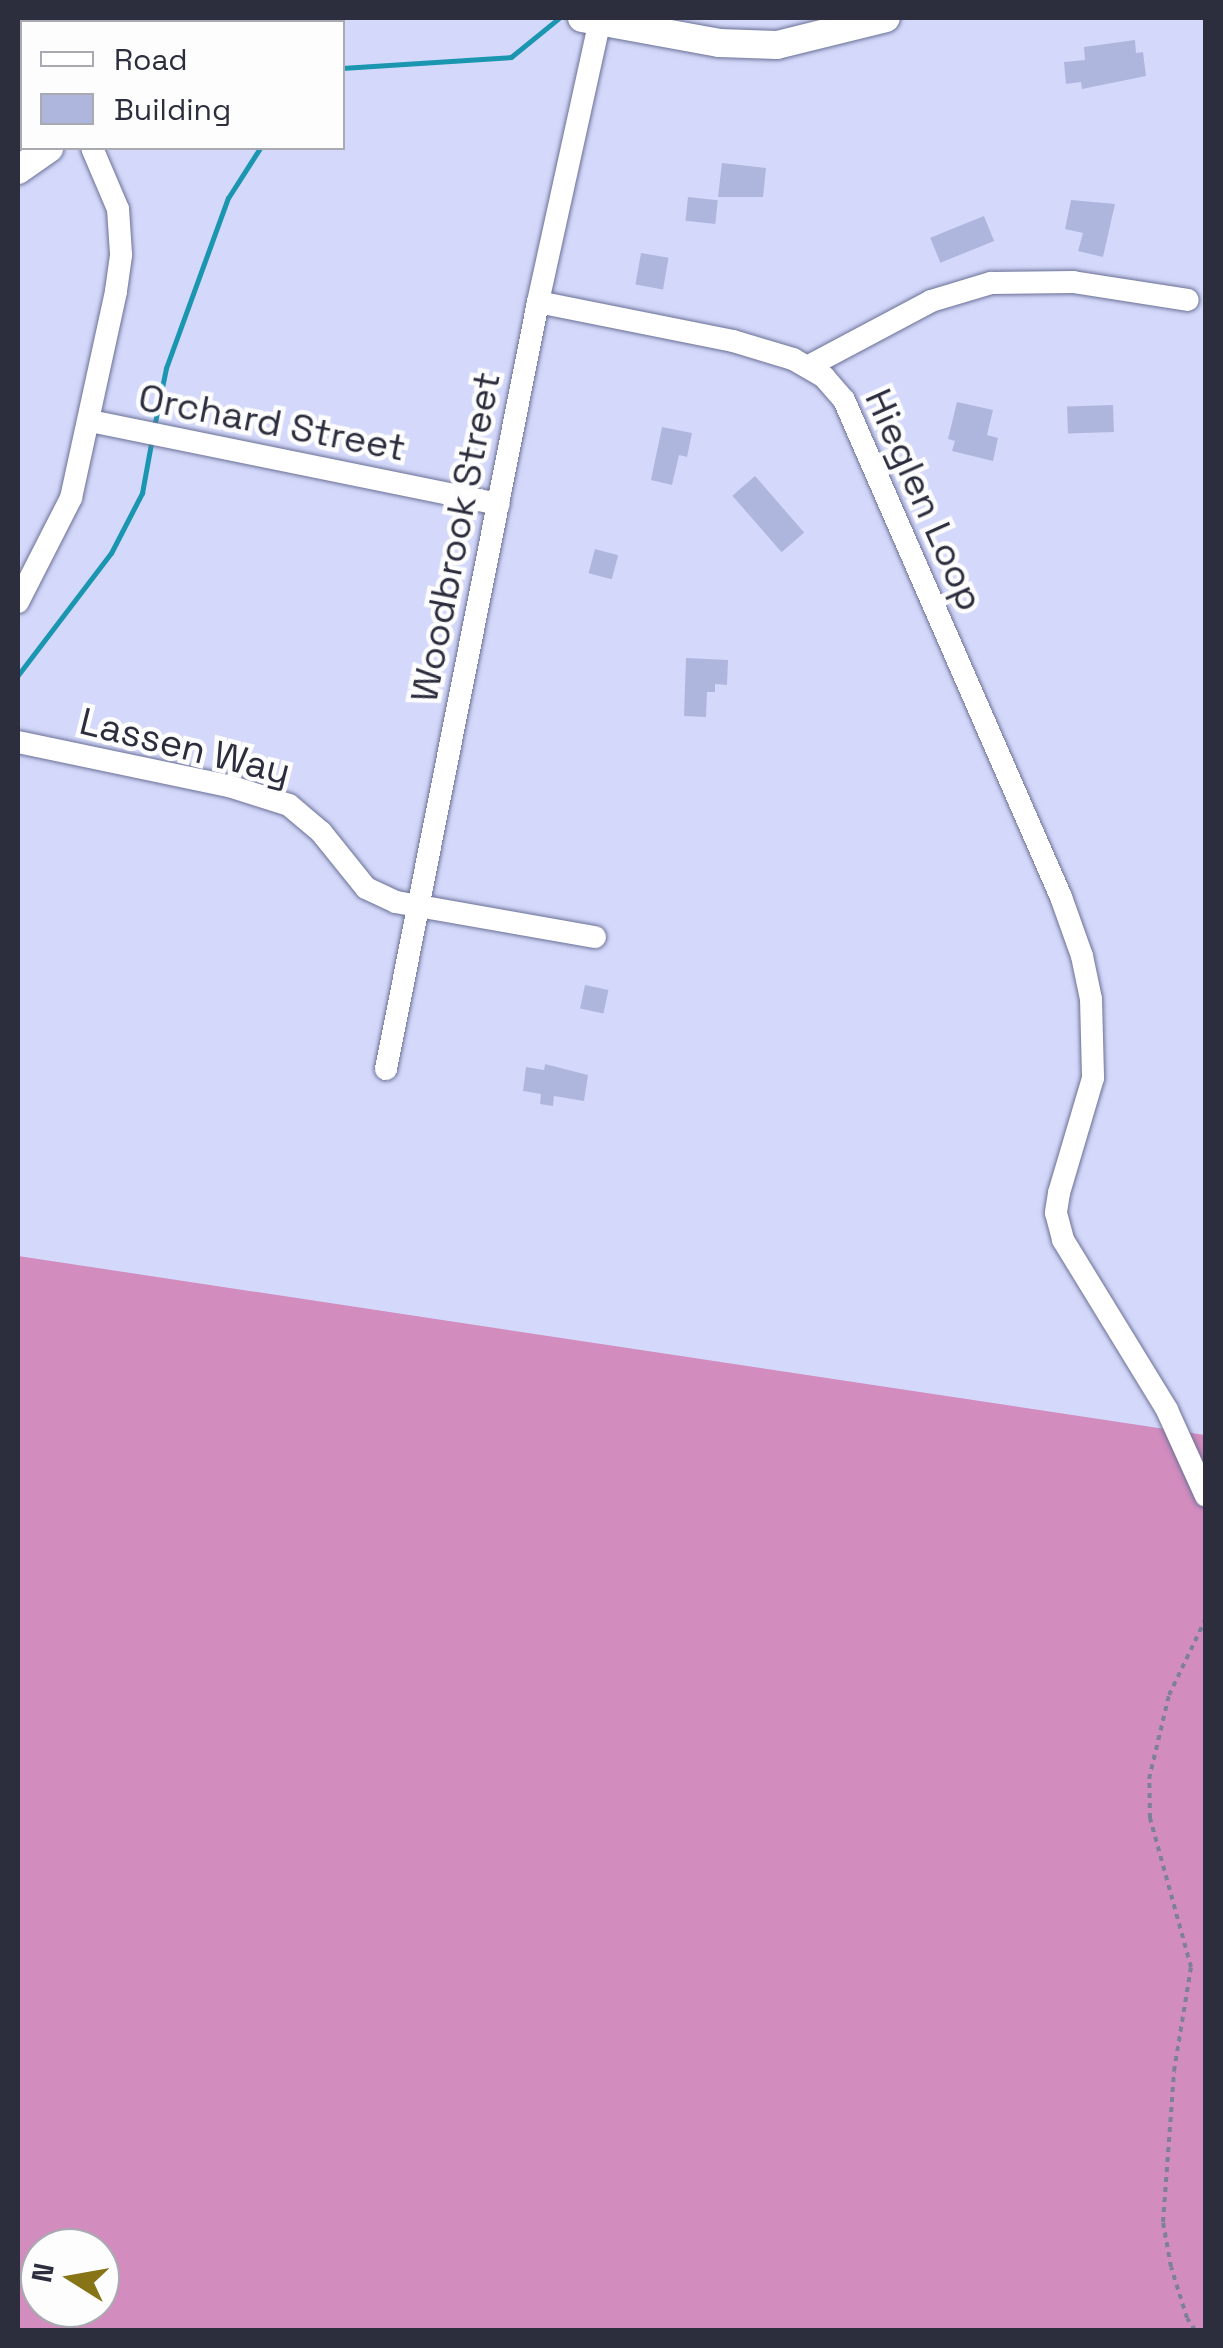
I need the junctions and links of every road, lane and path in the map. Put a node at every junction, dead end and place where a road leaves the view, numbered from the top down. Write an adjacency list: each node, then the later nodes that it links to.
1 (886, 18): 2 (main road)
2 (591, 19): 7 (street, Woodbrook Street)
3 (45, 150): 5 (main road)
4 (93, 150): 9 (street)
5 (18, 170)
6 (1188, 300): 8 (street)
7 (538, 302): 8 (street, Hieglen Loop); 10 (street, Woodbrook Street)
8 (810, 366): 16 (street, Hieglen Loop)
9 (90, 422): 10 (street, Orchard Street); 11 (street)
10 (499, 504): 13 (street, Woodbrook Street)
11 (18, 602)
12 (18, 742): 13 (street, Lassen Way)
13 (416, 907): 14 (street, Lassen Way); 15 (street, Woodbrook Street)
14 (595, 937)
15 (386, 1069)
16 (1206, 1496)
17 (1206, 1618): 18 (path)
18 (1195, 2330)

